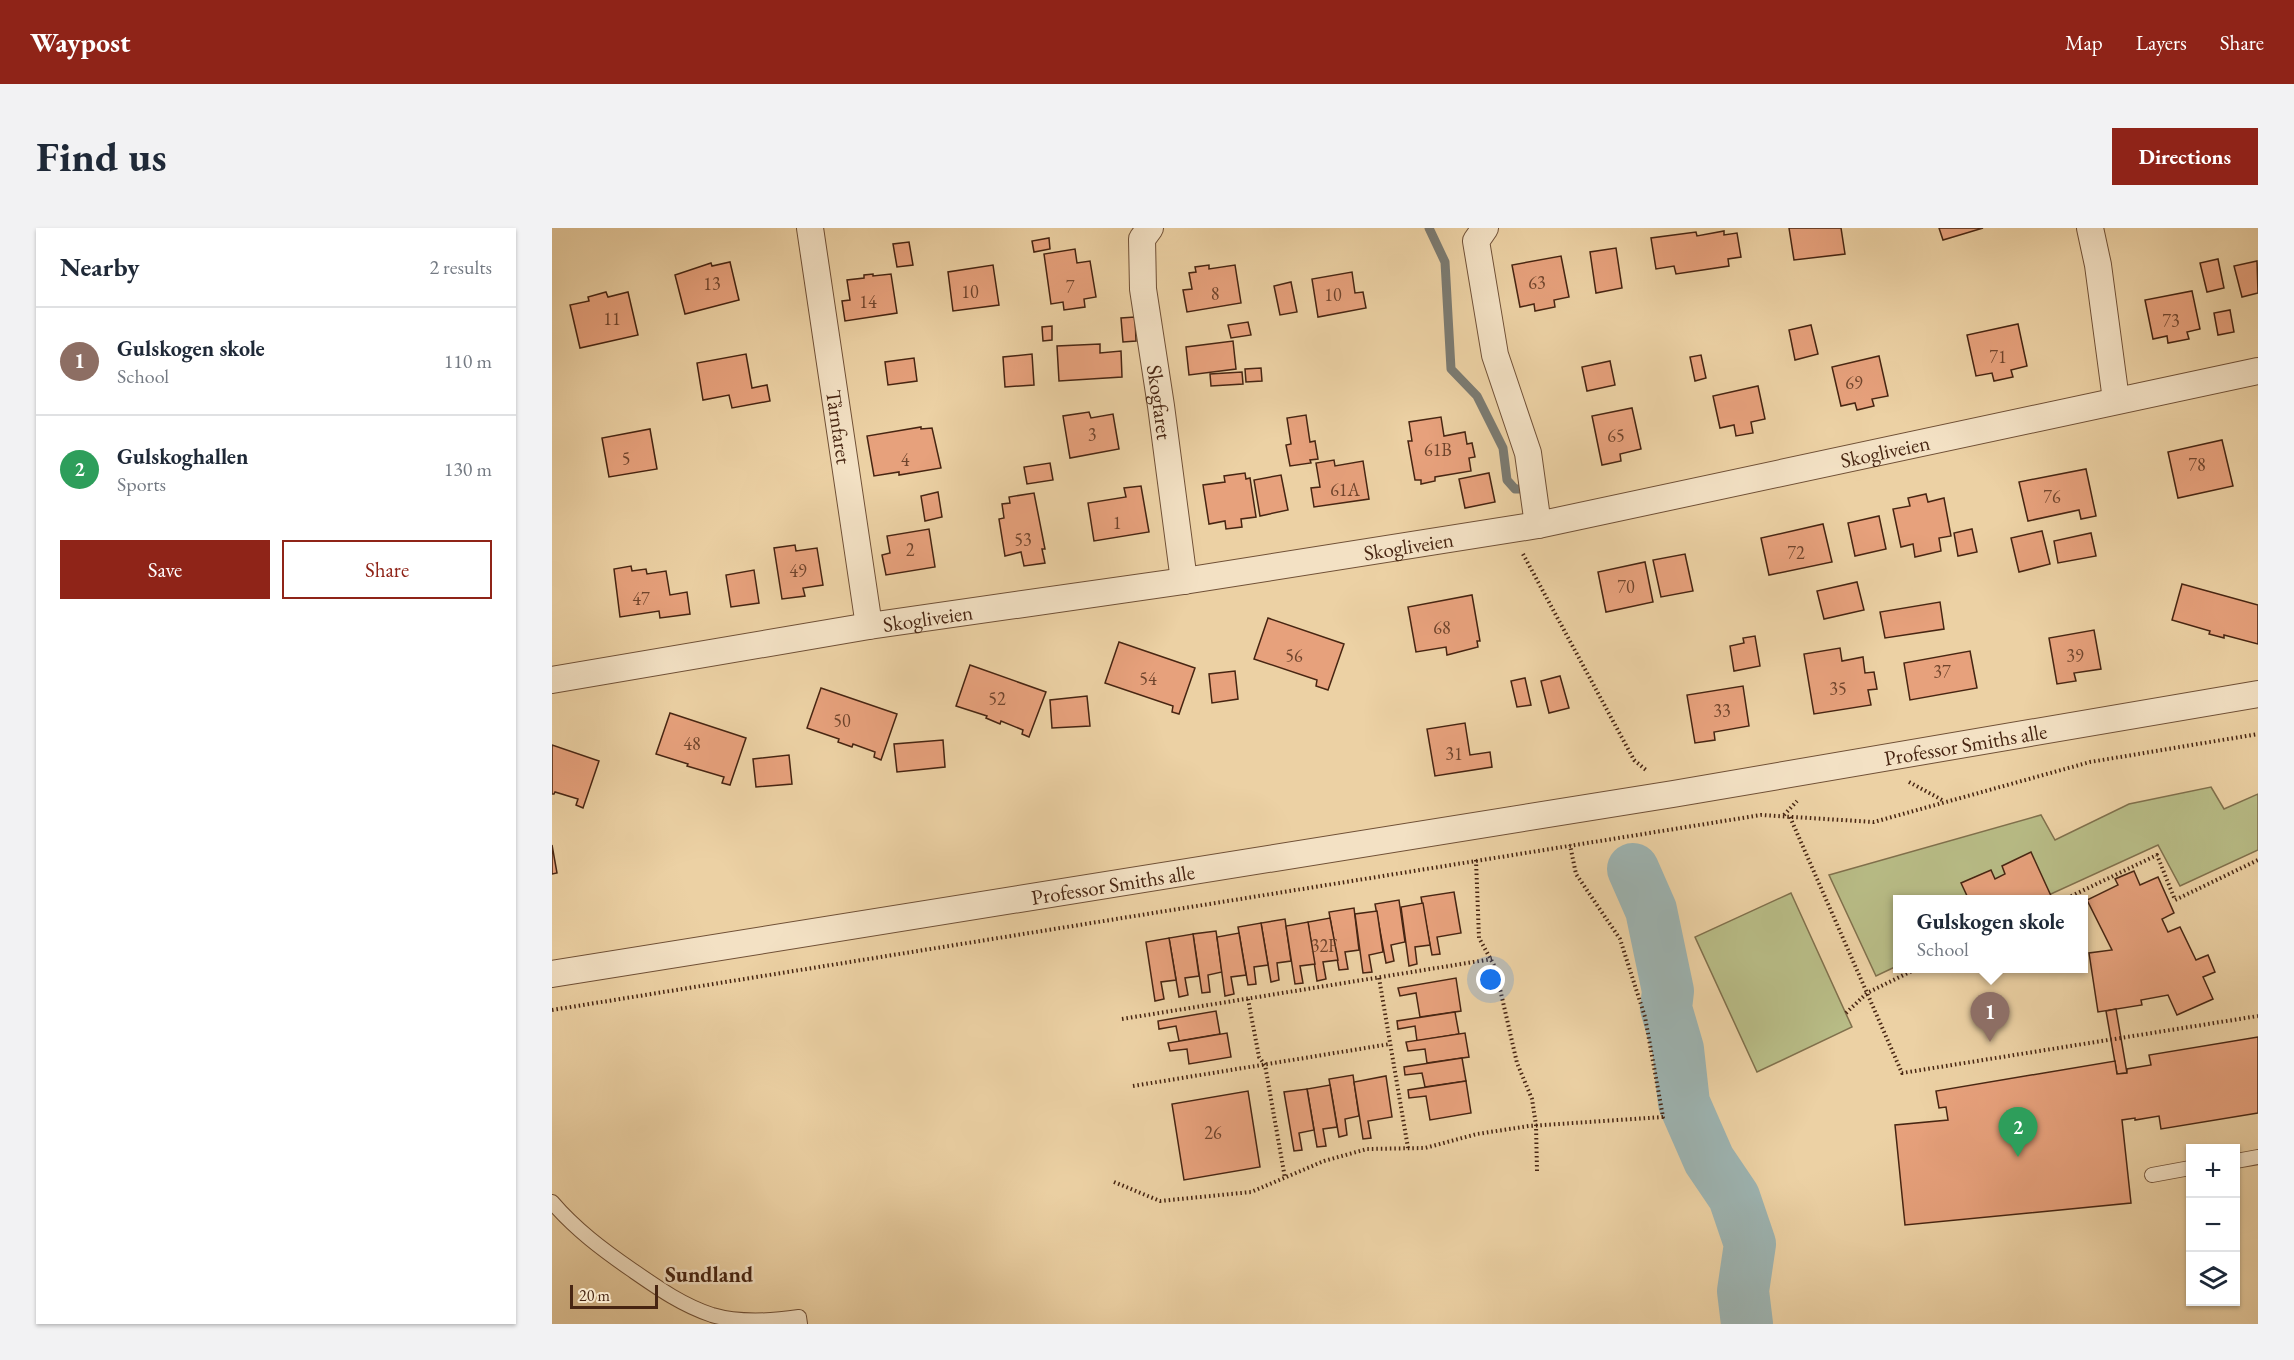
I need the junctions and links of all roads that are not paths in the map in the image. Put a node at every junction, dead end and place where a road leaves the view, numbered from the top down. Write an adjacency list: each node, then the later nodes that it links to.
1 (810, 228): 9 (street, Tårnfaret)
2 (1150, 228): 8 (street, Skogfaret)
3 (1485, 228): 7 (street)
4 (2090, 228): 6 (street)
5 (2258, 371): 6 (street, Skogliveien)
6 (2116, 400): 7 (street, Skogliveien)
7 (1538, 525): 8 (street, Skogliveien)
8 (1184, 581): 9 (street, Skogliveien)
9 (869, 626): 10 (street, Skogliveien)
10 (552, 680)
11 (2258, 694): 12 (street, Professor Smiths alle)
12 (552, 974)
13 (2258, 1157): 14 (lane)
14 (2240, 1160)
15 (2186, 1169): 16 (lane)
16 (2152, 1175)
17 (552, 1202): 18 (lane)
18 (800, 1324)

